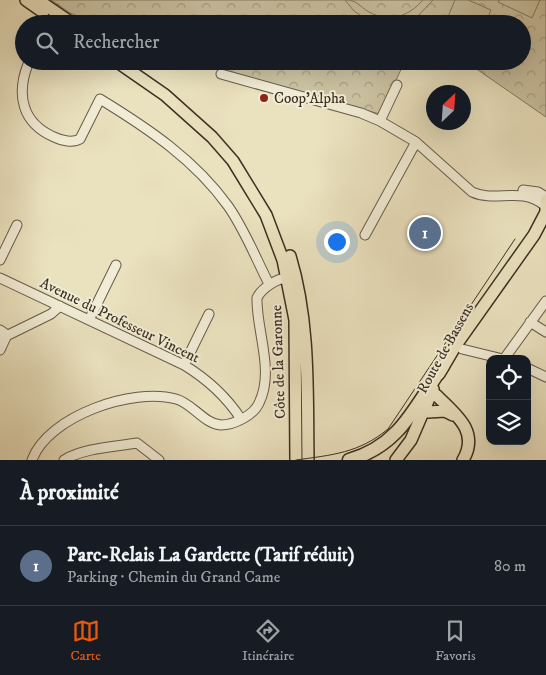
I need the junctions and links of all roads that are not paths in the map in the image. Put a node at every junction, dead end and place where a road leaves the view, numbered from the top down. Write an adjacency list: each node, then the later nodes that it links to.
1 (26, 0): 3 (main road)
2 (38, 0): 4 (main road)
3 (48, 15)
4 (60, 15)
5 (25, 70): 21 (street)
6 (128, 70): 19 (main road, Côte de la Garonne)
7 (140, 70): 22 (main road, Côte de la Garonne)
8 (221, 74): 10 (street)
9 (397, 84): 10 (street)
10 (380, 121): 11 (street)
11 (416, 142): 12 (street); 15 (street)
12 (546, 205): 16 (main road)
13 (17, 225): 17 (street)
14 (546, 226): 16 (main road)
15 (365, 235)
16 (534, 235): 24 (main road)
17 (0, 260)
18 (116, 265): 27 (street)
19 (288, 277): 21 (street); 22 (main road, Côte de la Garonne)
20 (0, 278): 25 (street, Avenue du Professeur Vincent)
21 (272, 284): 22 (street); 42 (street)
22 (294, 288): 43 (main road, Côte de la Garonne); 47 (main road, Côte de la Garonne)
23 (546, 301): 28 (street)
24 (486, 305): 31 (main road, Route de Bassens); 36 (main road)
25 (60, 306): 27 (street, Avenue du Professeur Vincent); 30 (street)
26 (209, 314): 35 (street)
27 (89, 320): 35 (street, Avenue du Professeur Vincent)
28 (530, 322): 29 (street); 34 (street)
29 (546, 332)
30 (2, 335): 32 (street)
31 (462, 349): 33 (street); 39 (main road, Route de Bassens)
32 (0, 350)
33 (487, 355)
34 (506, 355)
35 (184, 365): 42 (street, Avenue du Professeur Vincent)
36 (443, 366): 48 (highway); 49 (main road)
37 (531, 370): 38 (street)
38 (546, 377)
39 (436, 395): 40 (main road, Route de Bassens); 41 (main road)
40 (428, 412): 41 (main road); 50 (main road, Route de Bassens)
41 (459, 418): 51 (main road)
42 (241, 419): 44 (street)
43 (297, 459)
44 (32, 460)
45 (64, 460): 46 (street)
46 (159, 460)
47 (308, 460)
48 (349, 460)
49 (396, 460)
50 (404, 460)
51 (464, 460)

